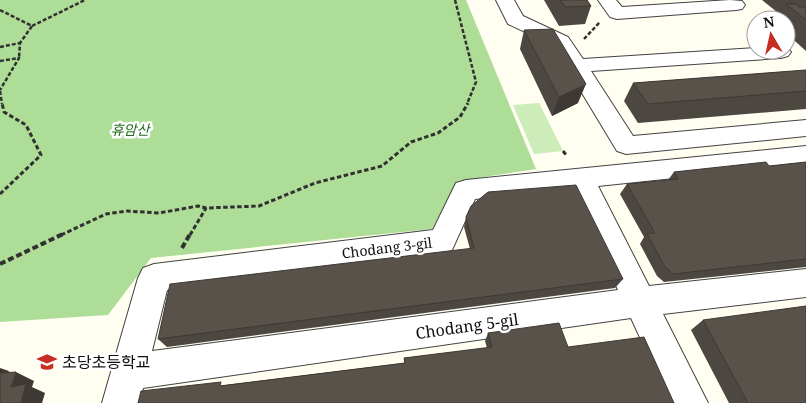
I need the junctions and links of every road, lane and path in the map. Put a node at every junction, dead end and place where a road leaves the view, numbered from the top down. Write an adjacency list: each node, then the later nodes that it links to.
1 (85, 0): 4 (path)
2 (455, 0): 23 (path)
3 (505, 0): 9 (street)
4 (77, 2): 8 (path)
5 (612, 6): 7 (street); 9 (path)
6 (0, 10): 8 (path)
7 (746, 13)
8 (32, 26): 10 (path)
9 (561, 41): 16 (street)
10 (20, 43): 11 (path); 13 (path)
11 (0, 47)
12 (746, 54): 16 (street)
13 (19, 58): 15 (path); 18 (path)
14 (781, 60): 17 (street)
15 (0, 61)
16 (576, 66): 19 (street)
17 (791, 71)
18 (0, 90): 22 (path)
19 (806, 128)
20 (806, 155): 21 (street, Chodang 3-gil)
21 (581, 180): 25 (street, Chodang 3-gil); 27 (street)
22 (0, 194)
23 (206, 208): 24 (path); 25 (path)
24 (0, 264)
25 (177, 274): 28 (street, Chodang 3-gil)
26 (806, 283): 27 (street, Chodang 5-gil)
27 (640, 302): 28 (street, Chodang 5-gil); 29 (street)
28 (125, 387)
29 (689, 403)

